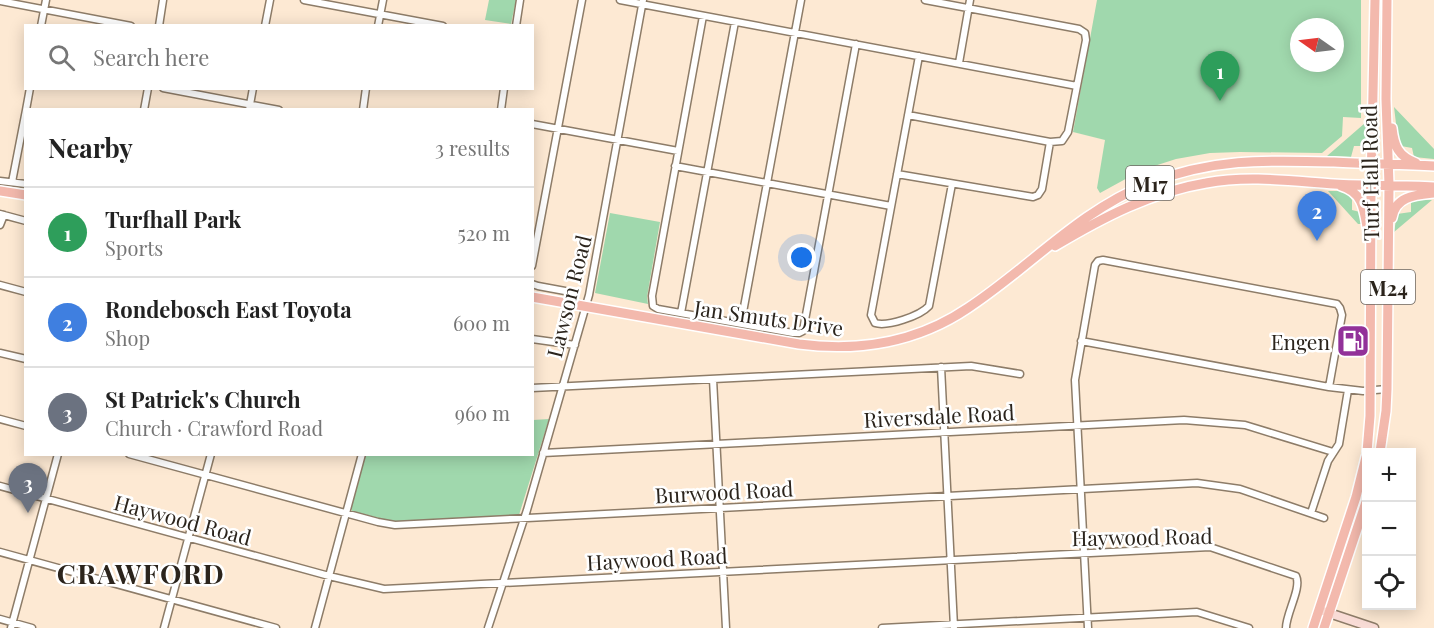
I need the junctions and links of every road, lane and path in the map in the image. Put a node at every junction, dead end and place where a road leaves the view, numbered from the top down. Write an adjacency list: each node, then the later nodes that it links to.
1 (46, 0): 17 (street)
2 (163, 0): 23 (street)
3 (270, 0): 24 (street)
4 (304, 0): 18 (street)
5 (383, 0): 18 (street)
6 (520, 0): 27 (street)
7 (582, 0): 48 (street)
8 (620, 0): 15 (street)
9 (801, 0): 28 (street)
10 (925, 0): 16 (street)
11 (970, 0): 16 (street)
12 (1375, 0): 52 (main road, Turf Hall Road / M24)
13 (1387, 0): 39 (main road, Turf Hall Road / M24)
14 (0, 1): 17 (street)
15 (643, 2): 19 (street); 49 (street, Lawson Road)
16 (969, 8): 31 (street); 32 (street)
17 (45, 9): 21 (street); 22 (street)
18 (380, 14): 25 (street); 26 (street)
19 (703, 16): 20 (street); 51 (street)
20 (735, 22): 28 (street); 56 (street)
21 (42, 24)
22 (121, 24)
23 (159, 24)
24 (265, 24)
25 (378, 24)
26 (432, 24)
27 (516, 24)
28 (795, 33): 29 (street); 60 (street)
29 (856, 44): 30 (street); 69 (street)
30 (919, 56): 31 (street); 45 (street)
31 (959, 63): 32 (street)
32 (1077, 86): 50 (street)
33 (30, 90): 41 (street)
34 (148, 90): 42 (street)
35 (171, 90): 40 (street)
36 (253, 90): 40 (street)
37 (366, 90): 43 (street)
38 (504, 90): 44 (street)
39 (1386, 99): 53 (main road, Turf Hall Road / M24); 55 (main road)
40 (250, 107)
41 (26, 108)
42 (144, 108)
43 (363, 108)
44 (501, 108)
45 (908, 115): 50 (street); 57 (street)
46 (534, 124): 48 (street)
47 (24, 125): 59 (street)
48 (559, 128): 49 (street); 77 (street)
49 (618, 140): 51 (street); 84 (street, Lawson Road)
50 (1050, 142): 62 (street)
51 (678, 151): 54 (street)
52 (1372, 164): 53 (main road, Jan Smuts Drive / M17); 64 (main road, Turf Hall Road / M24); 78 (main road, Jan Smuts Drive / M17)
53 (1388, 165): 55 (main road, Jan Smuts Drive / M17); 65 (main road, Turf Hall Road / M24)
54 (675, 166): 56 (street); 85 (street)
55 (1429, 166)
56 (707, 172): 60 (street); 85 (street)
57 (897, 174): 62 (street); 71 (street)
58 (0, 180): 59 (street)
59 (12, 182): 61 (street)
60 (767, 183): 69 (street); 86 (street)
61 (24, 184)
62 (952, 184): 71 (street)
63 (1335, 184): 64 (main road, Jan Smuts Drive / M17); 76 (main road); 78 (main road, Jan Smuts Drive / M17)
64 (1371, 185): 65 (main road, Jan Smuts Drive / M17); 76 (main road, Turf Hall Road / M24)
65 (1389, 185): 66 (main road, Jan Smuts Drive / M17); 75 (main road, Turf Hall Road / M24)
66 (1434, 187)
67 (0, 191): 70 (main road)
68 (1434, 193): 75 (main road)
69 (828, 194): 71 (street); 86 (street)
70 (24, 195)
71 (891, 206)
72 (2, 214): 73 (street); 74 (street)
73 (24, 220)
74 (0, 225)
75 (1388, 241): 98 (main road, Turf Hall Road / M24)
76 (1371, 250): 100 (main road, Turf Hall Road / M24)
77 (534, 256)
78 (1018, 270): 84 (main road, Jan Smuts Drive / M17)
79 (534, 284): 82 (street)
80 (0, 285): 81 (street)
81 (24, 291)
82 (565, 291)
83 (534, 297): 84 (main road, Jan Smuts Drive / M17)
84 (586, 306): 89 (street, Lawson Road)
85 (681, 313): 86 (street)
86 (741, 323)
87 (534, 339): 89 (street)
88 (1081, 341): 96 (street); 96 (street); 102 (street)
89 (575, 345): 95 (street, Lawson Road)
90 (0, 352): 91 (street)
91 (24, 358)
92 (940, 368): 93 (street); 94 (street); 104 (street)
93 (1020, 374)
94 (713, 379): 95 (street); 105 (street)
95 (563, 387): 97 (street); 109 (street, Lawson Road)
96 (1329, 387): 99 (street)
97 (534, 388)
98 (1387, 389): 100 (street); 107 (main road, Turf Hall Road / M24)
99 (1348, 390): 100 (street); 108 (street)
100 (1370, 390): 106 (main road, Turf Hall Road / M24)
101 (0, 419): 103 (street)
102 (1078, 424): 104 (street, Riversdale Road); 108 (street, Riversdale Road); 117 (street)
103 (24, 425)
104 (944, 432): 105 (street, Riversdale Road); 118 (street)
105 (716, 443): 109 (street, Riversdale Road); 120 (street)
106 (1368, 448)
107 (1381, 448)
108 (1333, 452): 121 (street)
109 (543, 453): 124 (street, Lawson Road)
110 (57, 456): 119 (street)
111 (136, 456): 115 (street, Burwood Road)
112 (210, 456): 115 (street)
113 (361, 456): 122 (street)
114 (1362, 474): 135 (main road, Turf Hall Road / M24)
115 (205, 475): 122 (street, Burwood Road); 126 (street)
116 (0, 486): 119 (street, Haywood Road)
117 (1081, 489): 118 (street, Burwood Road); 121 (street, Burwood Road); 128 (street)
118 (947, 496): 120 (street, Burwood Road); 129 (street)
119 (46, 498): 126 (street, Haywood Road); 130 (street)
120 (720, 508): 124 (street, Burwood Road); 131 (street)
121 (1311, 513): 125 (street, Burwood Road)
122 (346, 514): 124 (street, Burwood Road); 132 (street)
123 (1362, 514): 136 (main road)
124 (524, 518): 133 (street, Lawson Road)
125 (1324, 518)
126 (188, 537): 132 (street, Haywood Road); 134 (street)
127 (0, 552): 130 (street)
128 (1084, 553): 129 (street, Haywood Road); 137 (street); 150 (street, Haywood Road)
129 (951, 559): 131 (street, Haywood Road); 140 (street)
130 (29, 560): 134 (street); 139 (street)
131 (723, 571): 133 (street, Haywood Road); 146 (street)
132 (329, 576): 133 (street, Haywood Road); 144 (street)
133 (503, 583): 145 (street, Lawson Road)
134 (171, 600): 142 (street); 143 (street)
135 (1319, 610): 136 (street); 151 (main road, Turf Hall Road / M24)
136 (1329, 613): 152 (main road); 153 (street)
137 (1088, 618): 140 (street); 148 (street); 149 (street)
138 (0, 619): 139 (street)
139 (12, 625): 141 (street)
140 (954, 626): 147 (street)
141 (32, 628)
142 (164, 628)
143 (276, 628)
144 (315, 628)
145 (488, 628)
146 (726, 628)
147 (882, 628)
148 (1088, 628)
149 (1249, 628)
150 (1286, 628)
151 (1313, 628)
152 (1324, 628)
153 (1374, 628)

